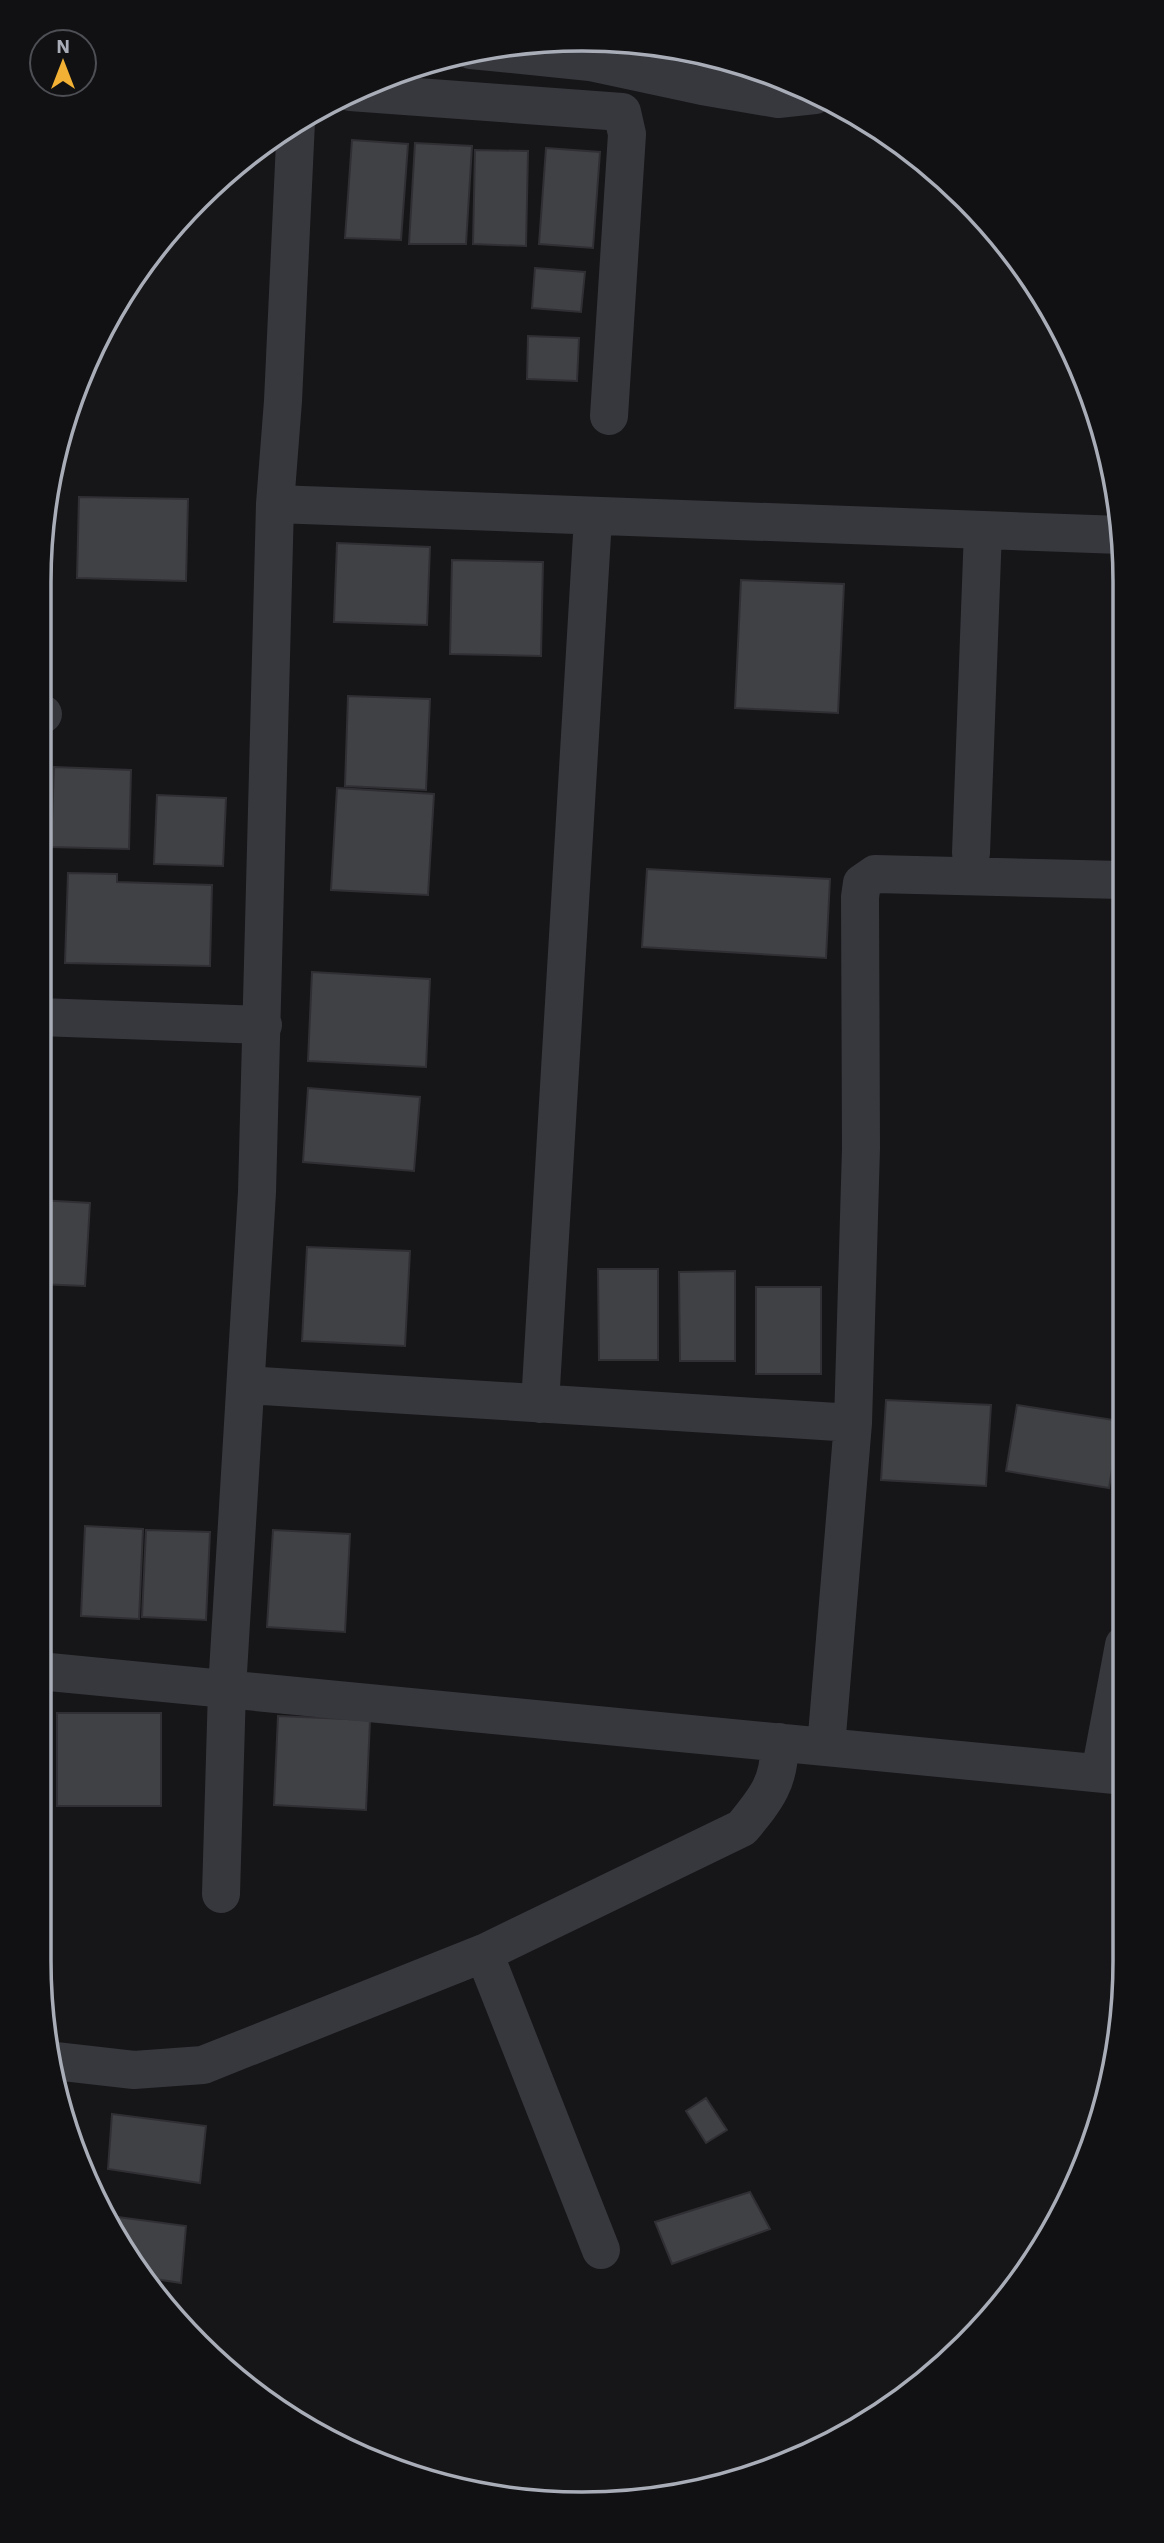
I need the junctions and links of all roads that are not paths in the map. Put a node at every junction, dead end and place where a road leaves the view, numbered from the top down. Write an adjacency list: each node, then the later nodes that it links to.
1 (517, 55): 3 (street)
2 (372, 94): 5 (street)
3 (798, 97)
4 (295, 135): 6 (street)
5 (609, 416)
6 (275, 505): 7 (street); 13 (street)
7 (593, 518): 8 (street); 15 (street)
8 (983, 530): 9 (street); 10 (street)
9 (1111, 534)
10 (971, 853)
11 (1113, 880): 16 (street)
12 (51, 1017): 13 (street)
13 (263, 1025): 14 (street)
14 (246, 1385): 15 (street); 18 (street)
15 (540, 1404): 16 (street)
16 (853, 1423): 20 (street)
17 (51, 1672): 18 (street)
18 (227, 1689): 19 (street); 22 (street)
19 (779, 1742): 20 (street); 23 (street)
20 (826, 1747): 21 (street)
21 (1112, 1774)
22 (221, 1895)
23 (484, 1953): 24 (street); 25 (street)
24 (61, 2066)
25 (601, 2250)

